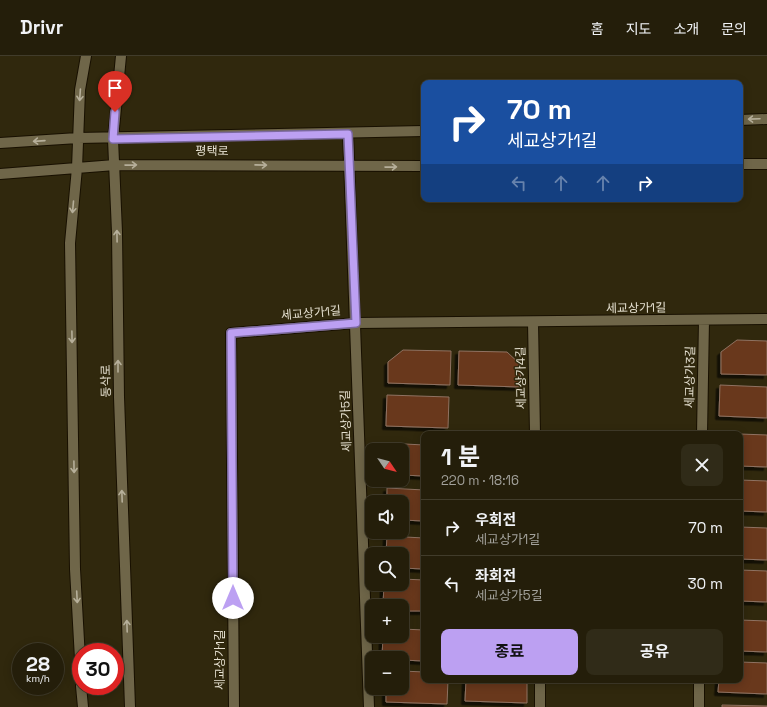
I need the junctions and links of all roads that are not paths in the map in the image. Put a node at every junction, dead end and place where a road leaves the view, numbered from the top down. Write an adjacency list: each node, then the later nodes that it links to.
1 (86, 56): 7 (street, one-way to 7)
2 (120, 56): 8 (street, 동삭로)
3 (767, 118): 4 (street, one-way to 4)
4 (743, 120)
5 (421, 131): 6 (street, 평택로)
6 (348, 134): 8 (street, 평택로); 14 (street, 세교상가5길)
7 (78, 138): 8 (street, 평택로); 9 (street, 평택로, one-way to 9); 15 (street)
8 (113, 139): 12 (street, 동삭로)
9 (0, 143)
10 (743, 164): 11 (street)
11 (767, 164)
12 (115, 165): 14 (street, 평택로, one-way to 14); 15 (street, 평택로); 28 (street, 동삭로, one-way to 12)
13 (421, 166): 14 (street, 평택로, one-way to 13)
14 (350, 167): 20 (street, 세교상가5길)
15 (77, 168): 16 (street, 평택로); 23 (street, one-way to 23)
16 (0, 174)
17 (767, 319): 18 (street, 세교상가1길)
18 (704, 320): 19 (street, 세교상가1길); 22 (street, 세교상가3길)
19 (533, 322): 20 (street, 세교상가1길); 21 (street, 세교상가4길)
20 (356, 323): 29 (street, 세교상가1길); 30 (street, 세교상가5길)
21 (535, 431)
22 (702, 431)
23 (79, 643)
24 (540, 683): 31 (street)
25 (699, 683): 32 (street)
26 (82, 695): 27 (street)
27 (83, 707)
28 (130, 707)
29 (234, 707)
30 (369, 707)
31 (540, 707)
32 (699, 707)

